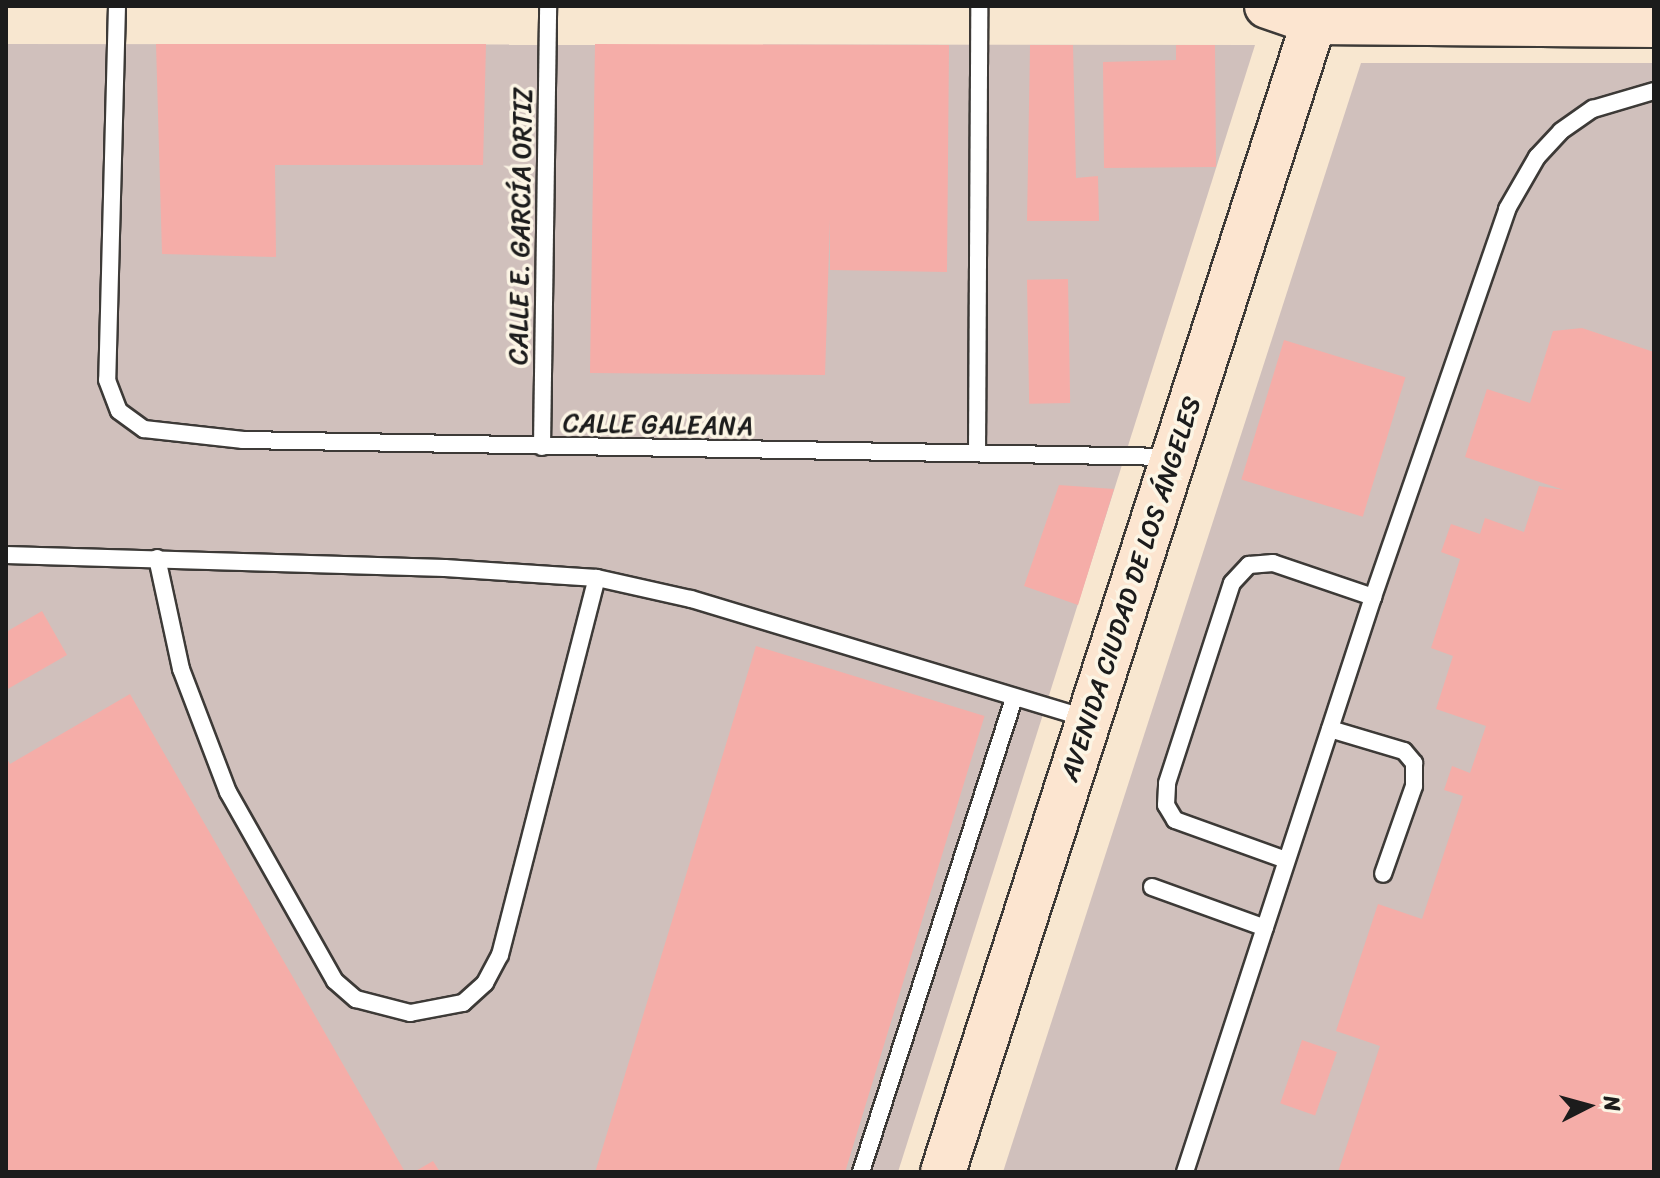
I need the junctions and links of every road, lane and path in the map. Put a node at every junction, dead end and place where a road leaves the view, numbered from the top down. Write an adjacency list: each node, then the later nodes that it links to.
1 (117, 6): 8 (lane, CALLE GALEANA)
2 (548, 6): 8 (lane, CALLE E. GARCÍA ORTIZ)
3 (979, 6): 9 (lane)
4 (1267, 6): 5 (street)
5 (1317, 14): 6 (street); 10 (street, AVENIDA CIUDAD DE LOS ÁNGELES)
6 (1654, 25)
7 (1654, 91): 14 (lane)
8 (542, 447): 9 (lane, CALLE GALEANA)
9 (977, 453): 10 (lane, CALLE GALEANA)
10 (1173, 457): 16 (street, AVENIDA CIUDAD DE LOS ÁNGELES)
11 (6, 555): 12 (lane)
12 (157, 558): 13 (lane); 13 (lane)
13 (597, 578): 15 (lane)
14 (1373, 597): 17 (lane); 18 (lane)
15 (1014, 698): 16 (lane); 22 (lane)
16 (1089, 719): 23 (street, AVENIDA CIUDAD DE LOS ÁNGELES)
17 (1330, 729): 18 (lane); 19 (lane)
18 (1286, 860): 21 (lane)
19 (1383, 874)
20 (1152, 887): 21 (lane)
21 (1265, 928): 24 (lane)
22 (861, 1172)
23 (943, 1172)
24 (1185, 1172)

